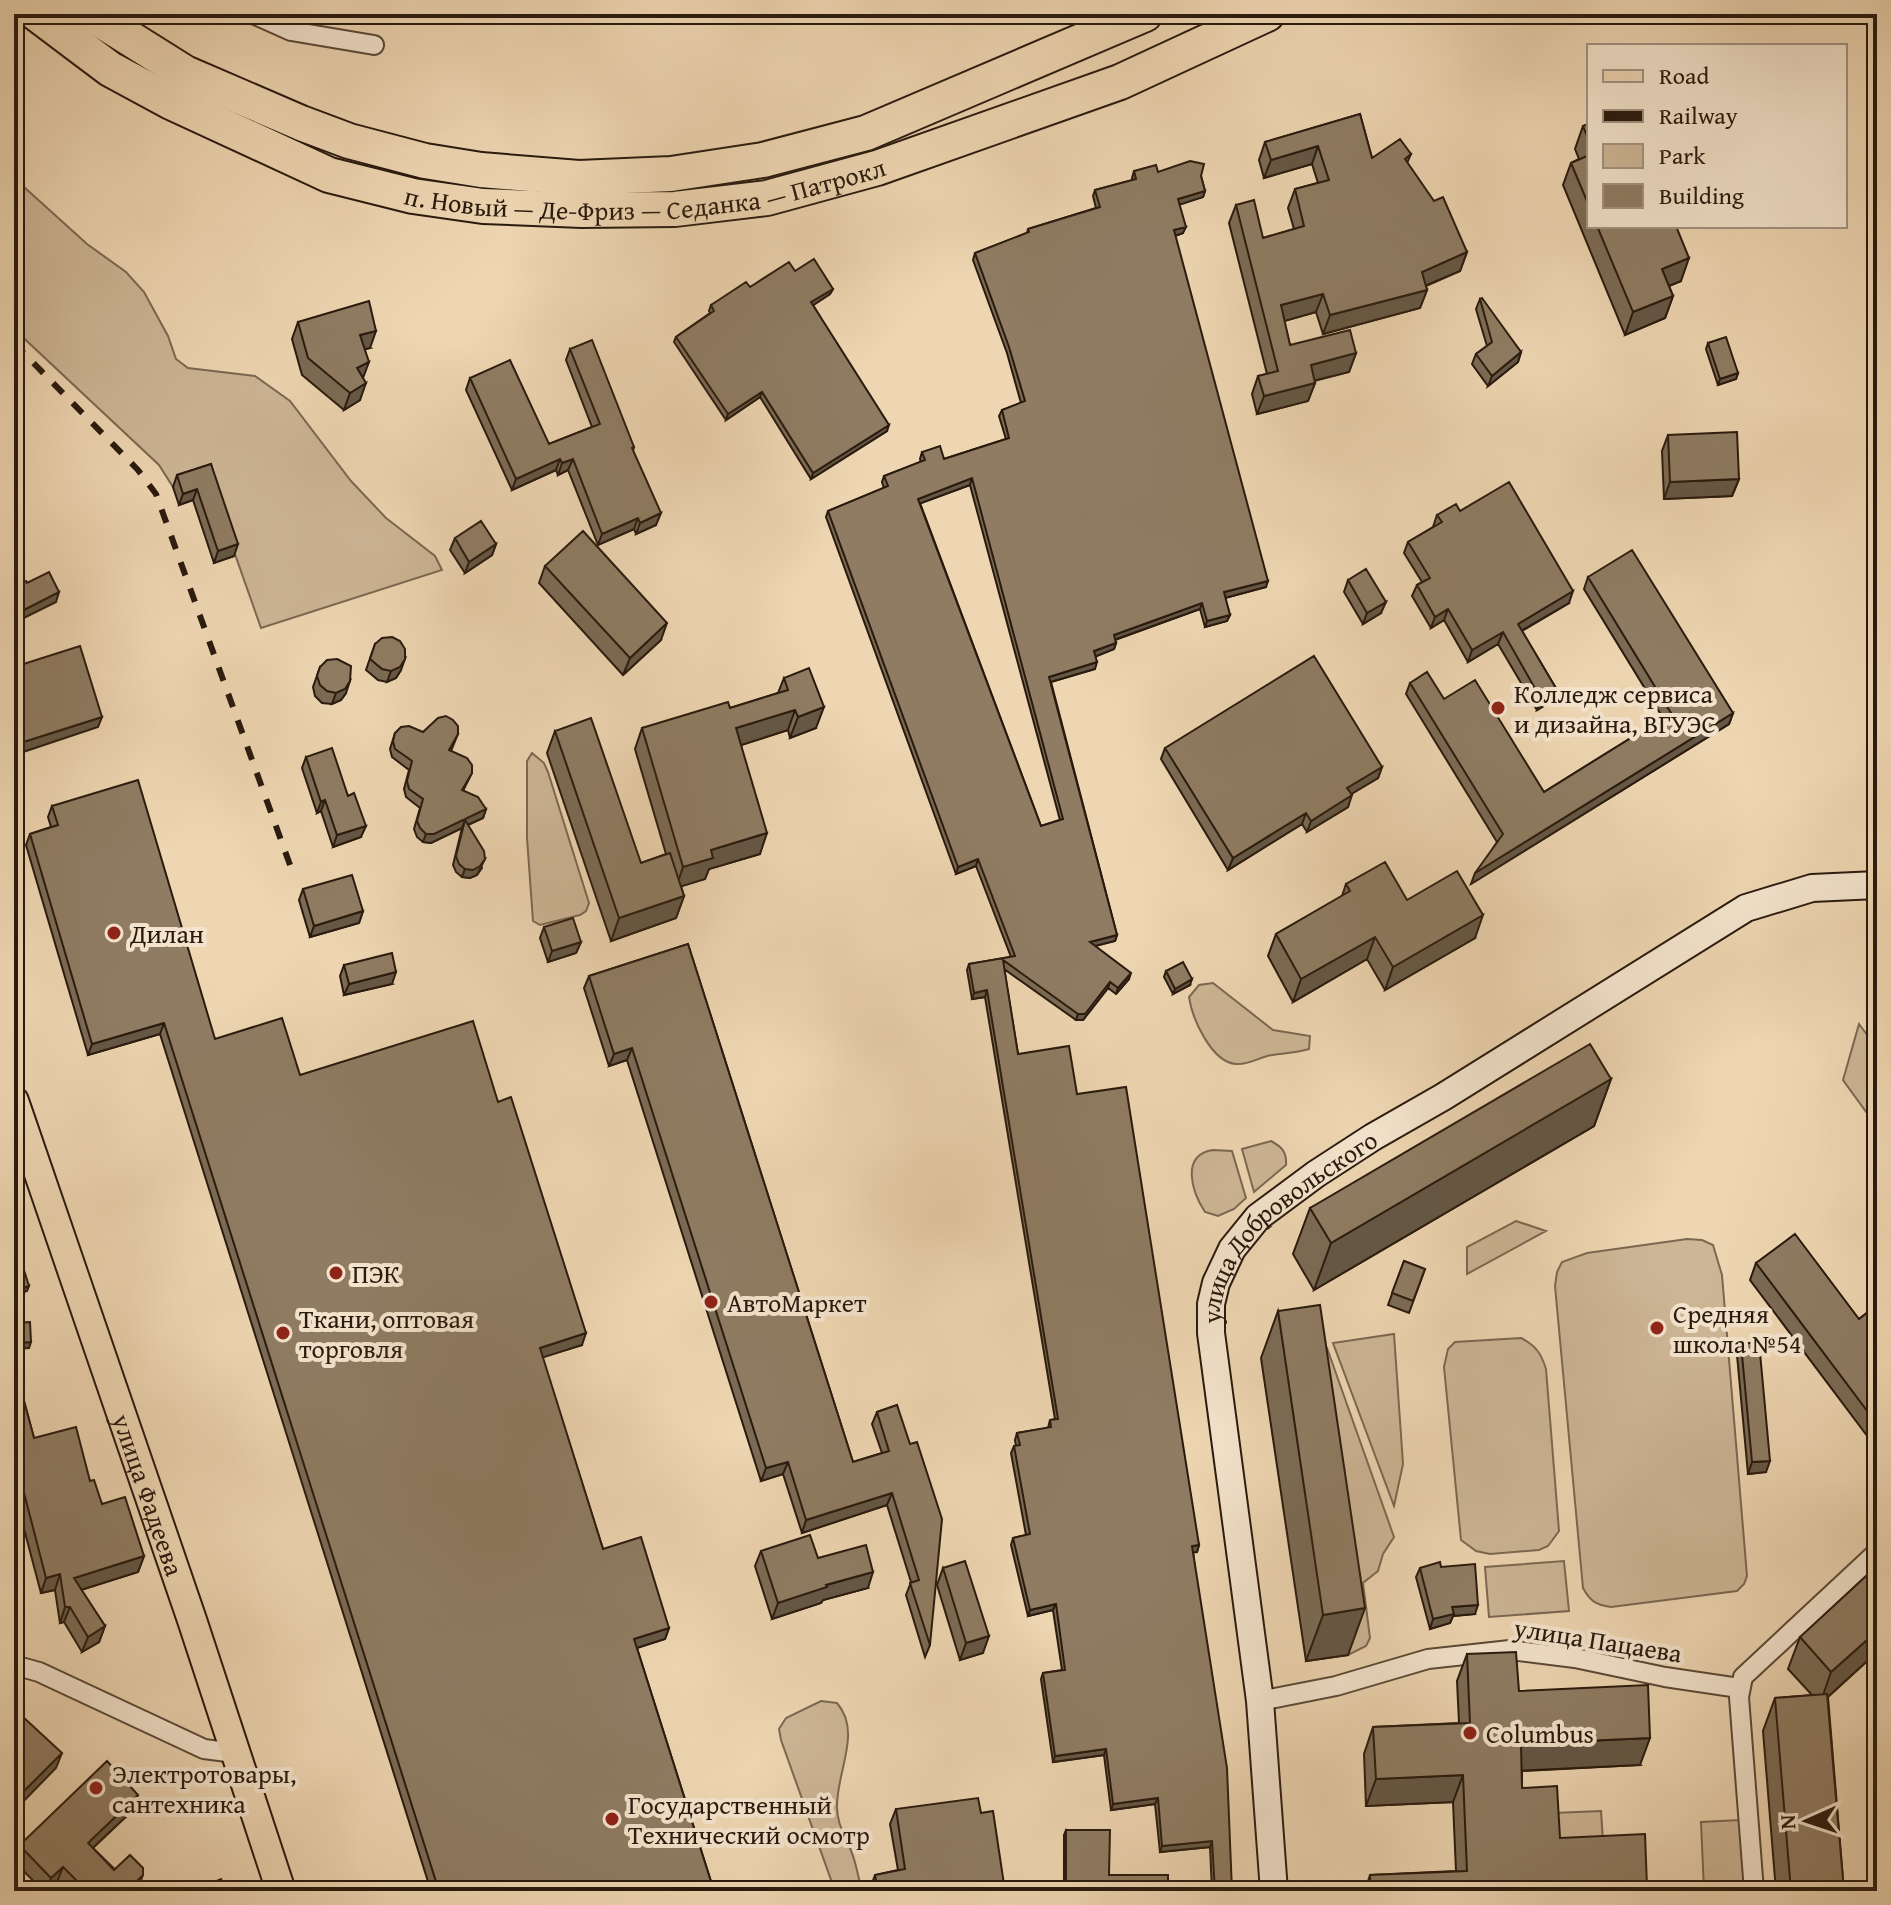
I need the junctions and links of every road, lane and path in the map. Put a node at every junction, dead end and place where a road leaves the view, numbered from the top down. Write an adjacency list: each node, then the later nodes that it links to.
1 (37, 14): 5 (highway, п. Новый — Де-Фриз — Седанка — Патрокл)
2 (91, 14): 4 (highway, п. Новый — Де-Фриз — Седанка — Патрокл)
3 (253, 14): 6 (street)
4 (1145, 14)
5 (1267, 14)
6 (374, 45)
7 (1877, 885): 12 (main road, улица Добровольского)
8 (14, 1101): 13 (main road, улица Фадеева)
9 (1877, 1552): 11 (street)
10 (14, 1665): 13 (street)
11 (1739, 1688): 12 (street, улица Пацаева); 16 (street)
12 (1260, 1701): 15 (main road, улица Добровольского)
13 (235, 1753): 14 (main road, улица Фадеева)
14 (281, 1891)
15 (1274, 1891)
16 (1754, 1891)

